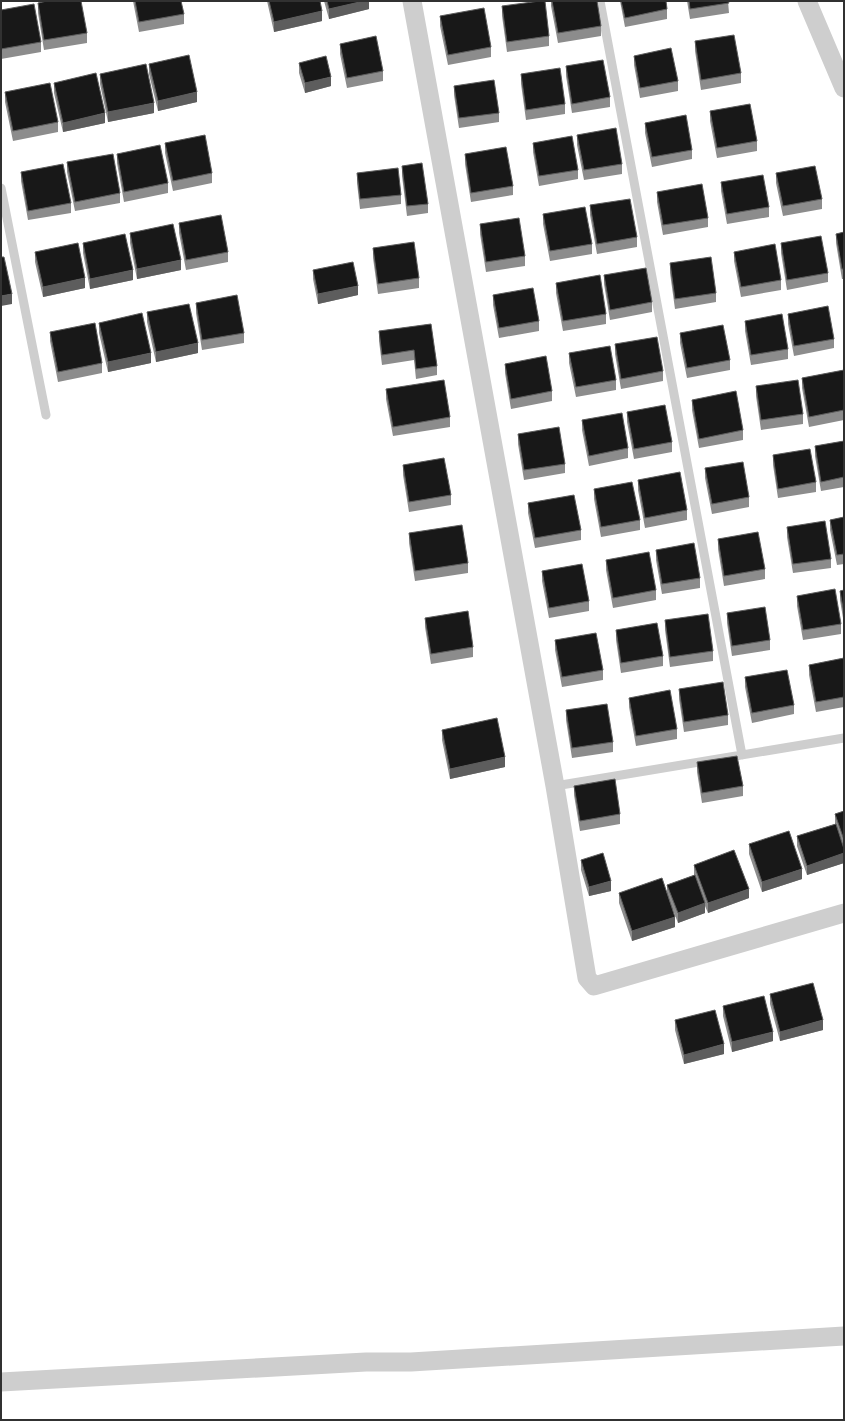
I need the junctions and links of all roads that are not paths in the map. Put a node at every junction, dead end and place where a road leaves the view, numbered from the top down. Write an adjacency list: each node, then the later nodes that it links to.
1 (412, 1): 9 (street)
2 (600, 1): 8 (lane)
3 (807, 1): 4 (street)
4 (844, 88)
5 (1, 188): 6 (lane)
6 (46, 415)
7 (844, 738): 8 (lane)
8 (742, 755): 9 (lane)
9 (555, 786): 10 (street)
10 (844, 913)
11 (844, 1336): 12 (street)
12 (1, 1382)

